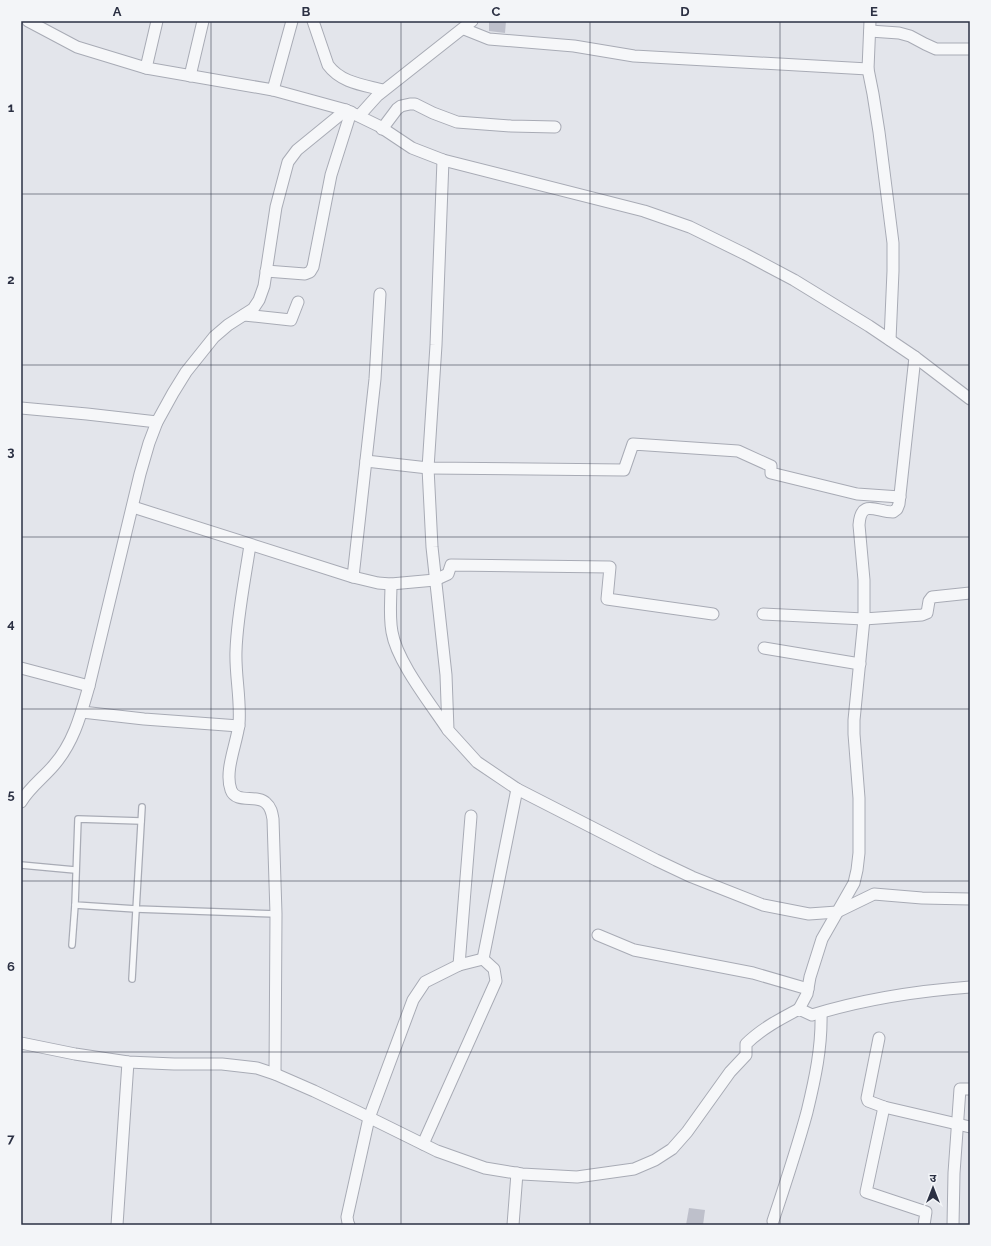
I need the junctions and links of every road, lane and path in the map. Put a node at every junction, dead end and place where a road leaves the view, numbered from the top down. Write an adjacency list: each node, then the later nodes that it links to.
1 (28, 21): 10 (street)
2 (157, 21): 10 (street)
3 (203, 21): 12 (street)
4 (292, 21): 13 (street)
5 (313, 21): 14 (street)
6 (472, 21): 8 (street)
7 (870, 26): 9 (street); 11 (street)
8 (464, 29): 11 (street); 14 (street)
9 (970, 49)
10 (146, 68): 12 (street)
11 (868, 69): 23 (street)
12 (190, 76): 13 (street)
13 (273, 90): 15 (street)
14 (383, 90): 15 (street)
15 (352, 113): 17 (street); 19 (street); 19 (street)
16 (555, 127): 17 (street)
17 (382, 129): 18 (street)
18 (443, 160): 23 (street); 29 (street)
19 (266, 271): 22 (street)
20 (380, 294): 28 (street)
21 (298, 302): 22 (street)
22 (244, 315): 27 (street)
23 (890, 340): 24 (street)
24 (915, 357): 25 (street); 30 (street)
25 (970, 399)
26 (21, 408): 27 (street)
27 (157, 422): 31 (street)
28 (366, 461): 29 (street); 33 (street)
29 (428, 468): 30 (street); 34 (street)
30 (900, 497): 39 (street)
31 (132, 507): 32 (street); 43 (street)
32 (250, 545): 33 (street); 45 (street)
33 (353, 577): 35 (street)
34 (435, 580): 35 (street); 37 (street); 46 (street)
35 (391, 584): 46 (street)
36 (970, 593): 39 (street)
37 (714, 614)
38 (763, 614): 39 (street)
39 (864, 619): 41 (street)
40 (764, 648): 41 (street)
41 (860, 664): 57 (street)
42 (21, 668): 43 (street)
43 (89, 686): 44 (street)
44 (82, 712): 45 (street); 48 (street)
45 (239, 726): 58 (street)
46 (448, 730): 47 (street)
47 (518, 789): 57 (street); 61 (street)
48 (21, 802)
49 (142, 807): 51 (lane)
50 (471, 816): 62 (street)
51 (141, 821): 53 (lane); 56 (lane)
52 (21, 865): 53 (lane)
53 (75, 870): 55 (lane)
54 (970, 899): 57 (street)
55 (75, 905): 56 (lane); 60 (lane)
56 (136, 909): 58 (lane); 63 (lane)
57 (837, 912): 65 (street)
58 (276, 914): 71 (street)
59 (598, 935): 65 (street)
60 (72, 945)
61 (484, 959): 62 (street); 77 (street)
62 (459, 965): 74 (street)
63 (132, 979)
64 (970, 986): 67 (street)
65 (808, 989): 66 (street)
66 (799, 1009): 67 (street); 78 (street)
67 (821, 1012): 79 (street)
68 (879, 1038): 73 (street)
69 (21, 1043): 70 (street)
70 (128, 1062): 71 (street); 80 (street)
71 (275, 1074): 74 (street)
72 (970, 1088): 75 (street)
73 (884, 1107): 75 (street); 83 (street)
74 (369, 1118): 77 (street); 81 (street)
75 (957, 1125): 76 (street); 84 (street)
76 (970, 1127)
77 (423, 1144): 78 (street)
78 (517, 1173): 82 (street)
79 (773, 1221)
80 (117, 1225)
81 (349, 1225)
82 (513, 1225)
83 (924, 1225)
84 (953, 1225)

